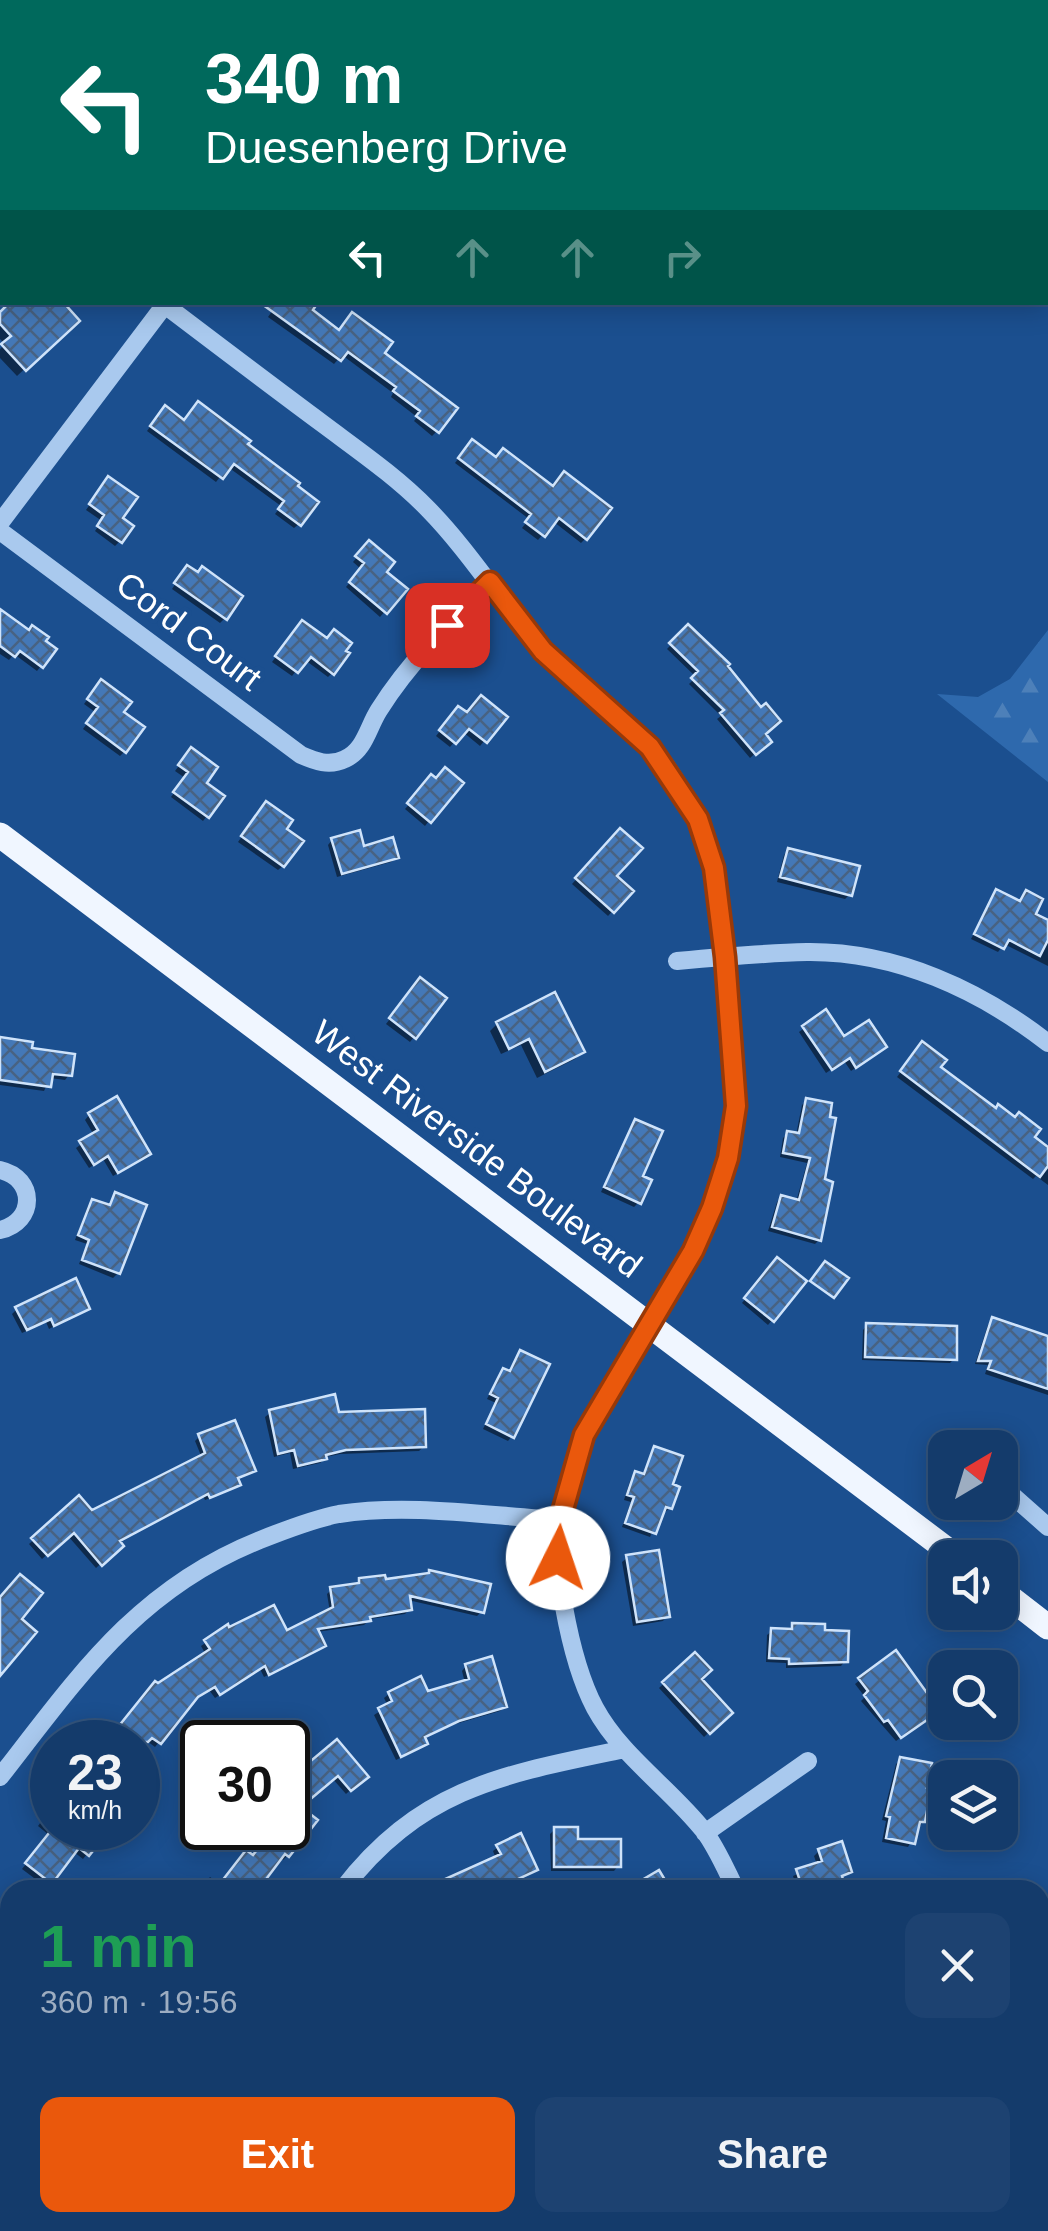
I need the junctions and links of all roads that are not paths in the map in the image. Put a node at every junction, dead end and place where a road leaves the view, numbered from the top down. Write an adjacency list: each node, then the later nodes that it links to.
1 (163, 305): 3 (street)
2 (167, 305): 5 (street)
3 (0, 522)
4 (0, 531): 5 (street, Cord Court)
5 (490, 582): 7 (street)
6 (0, 835): 12 (main road, West Riverside Boulevard)
7 (725, 957): 8 (street); 9 (street); 12 (street)
8 (677, 960)
9 (1048, 1043)
10 (0, 1170): 11 (street)
11 (0, 1230)
12 (650, 1323): 14 (street); 16 (main road, West Riverside Boulevard)
13 (1018, 1500): 15 (street)
14 (560, 1520): 19 (street); 21 (street)
15 (1048, 1527)
16 (934, 1540)
17 (1018, 1604): 18 (main road)
18 (1048, 1626)
19 (625, 1749): 22 (street); 23 (street)
20 (808, 1761): 22 (street)
21 (0, 1777)
22 (706, 1833): 24 (street)
23 (351, 1880)
24 (731, 1880)

